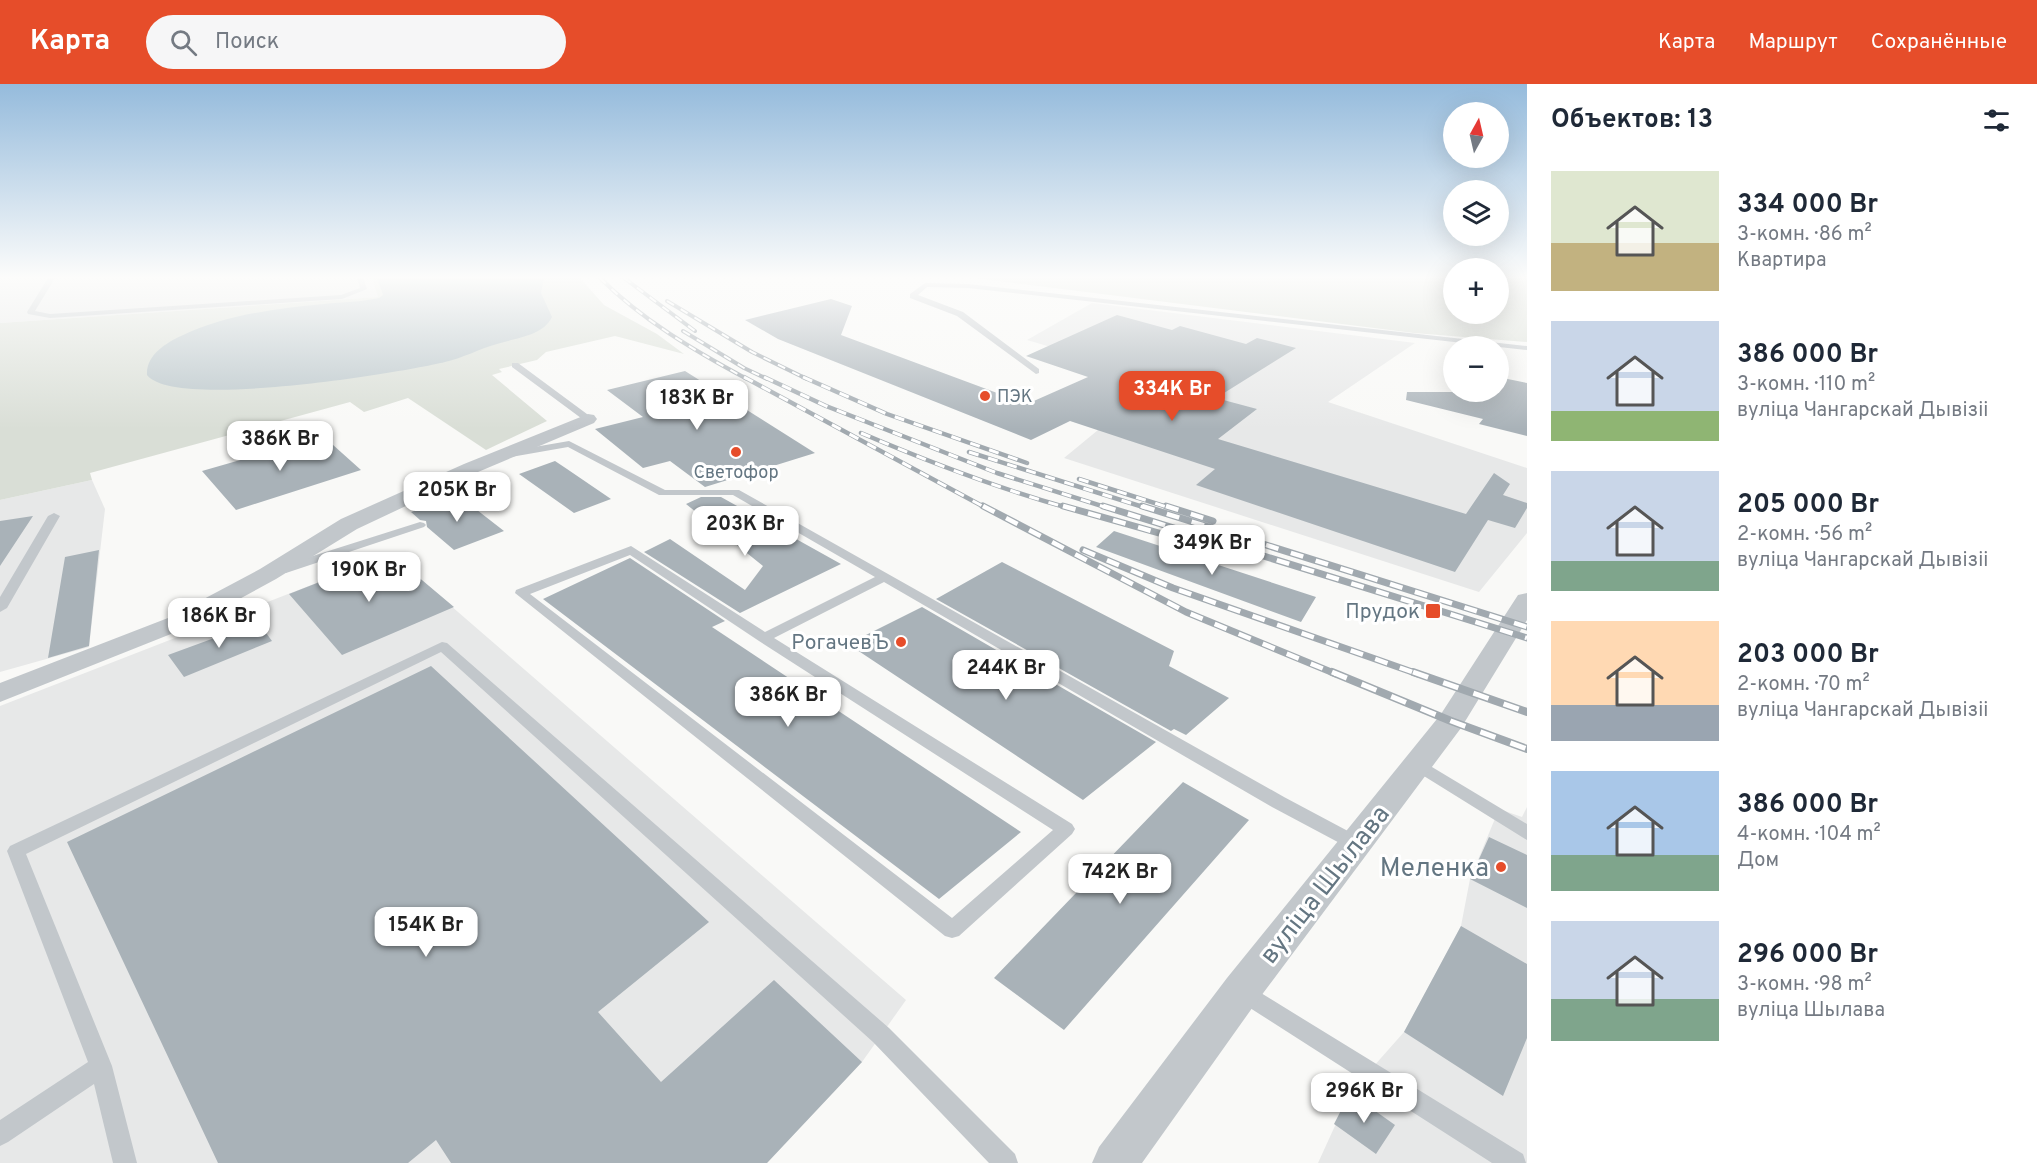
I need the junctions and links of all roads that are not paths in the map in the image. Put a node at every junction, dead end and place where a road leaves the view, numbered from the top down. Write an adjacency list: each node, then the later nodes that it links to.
1 (979, 328): 5 (lane)
2 (1350, 328): 3 (lane)
3 (1527, 348)
4 (515, 365): 6 (lane)
5 (1036, 371)
6 (588, 419): 7 (street)
7 (506, 454): 10 (street); 11 (lane)
8 (54, 516): 13 (lane)
9 (420, 525): 10 (lane)
10 (268, 574): 15 (street)
11 (884, 578): 14 (lane); 18 (lane)
12 (1527, 600): 16 (street, вуліца Шылава)
13 (0, 608)
14 (764, 638): 14 (lane)
15 (0, 693)
16 (1417, 764): 17 (lane); 18 (street, вуліца Шылава)
17 (1527, 833)
18 (1355, 843): 19 (street, вуліца Шылава)
19 (1241, 991): 24 (street, вуліца Шылава); 25 (lane)
20 (101, 1066): 21 (lane); 22 (lane); 23 (lane)
21 (0, 1134)
22 (125, 1163)
23 (1006, 1163)
24 (1115, 1163)
25 (1514, 1163)

